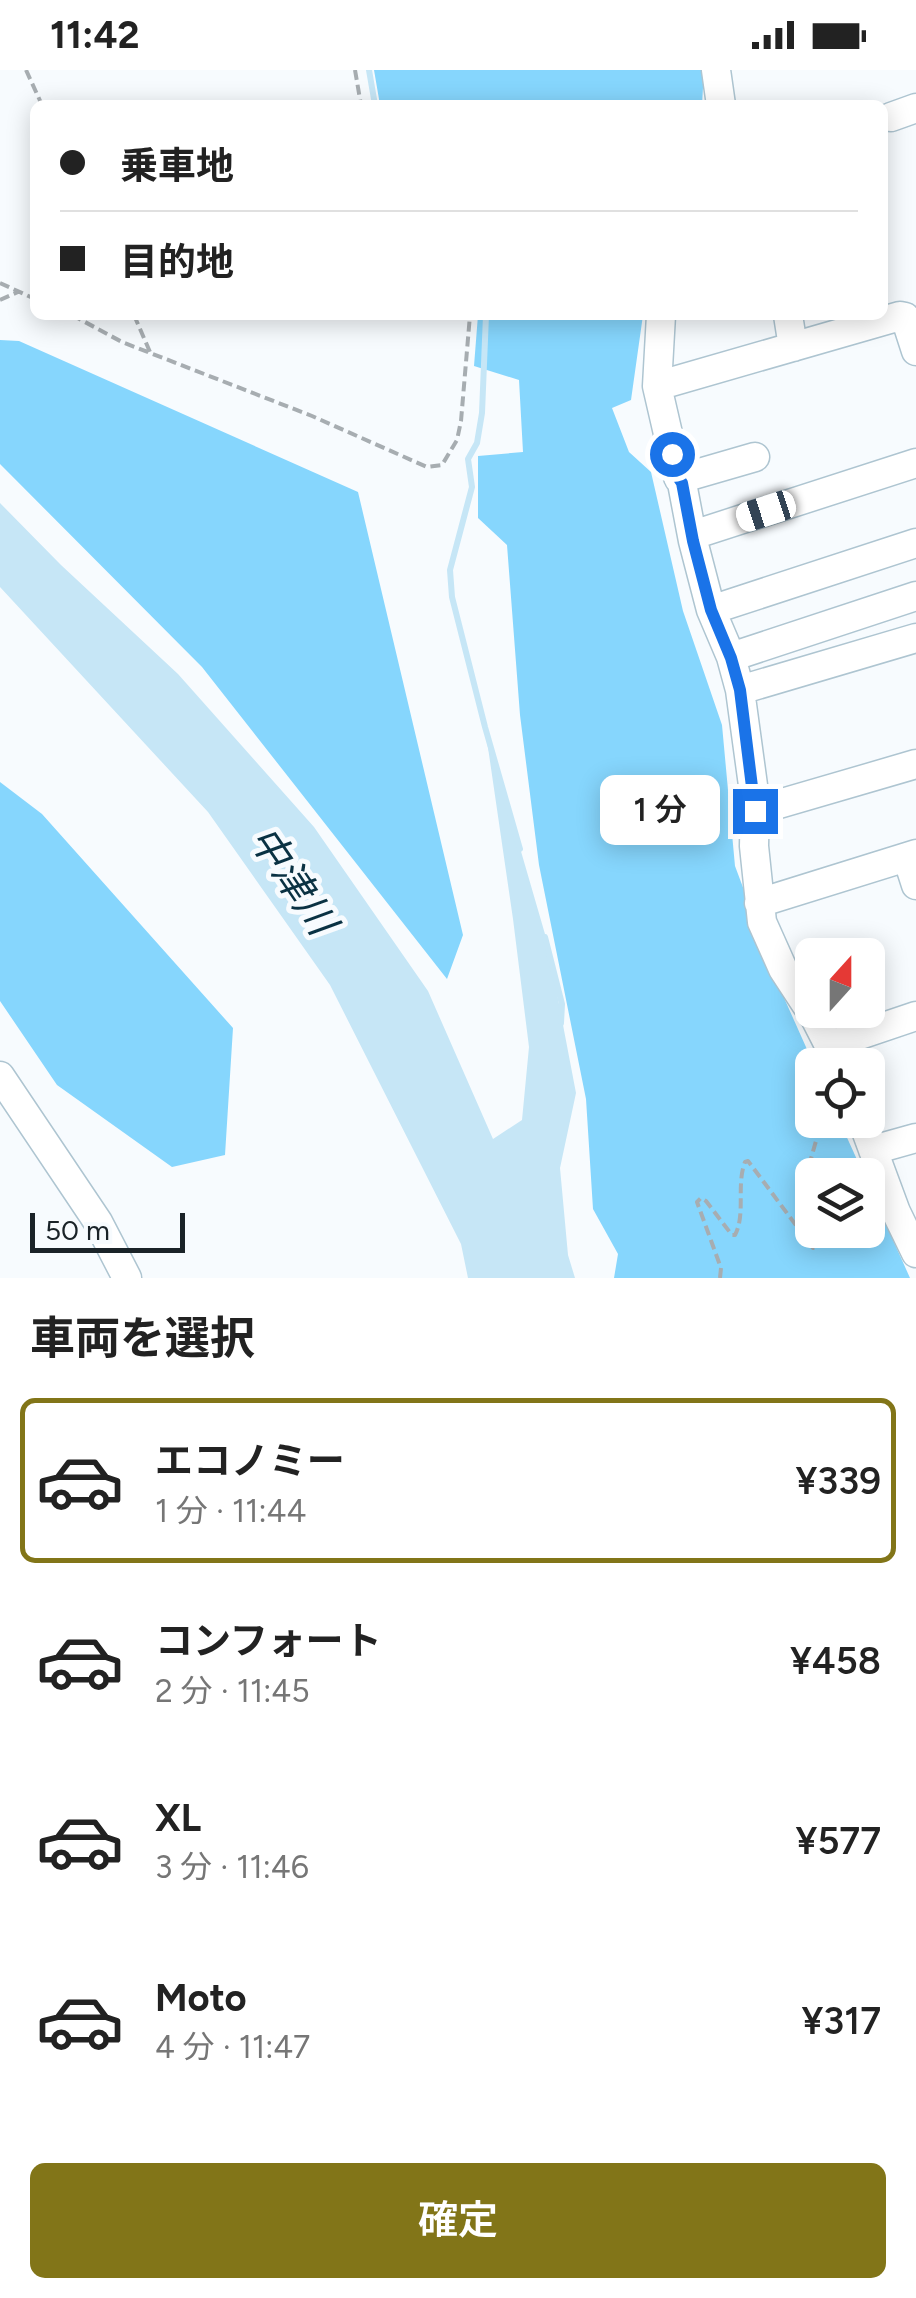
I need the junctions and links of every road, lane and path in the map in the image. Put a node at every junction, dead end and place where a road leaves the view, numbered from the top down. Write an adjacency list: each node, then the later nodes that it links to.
1 (26, 70): 4 (path)
2 (354, 70): 5 (path)
3 (716, 70): 6 (street)
4 (40, 100)
5 (359, 100)
6 (720, 100)
7 (0, 283): 8 (path)
8 (18, 292): 9 (path); 10 (path)
9 (30, 297)
10 (0, 300)
11 (910, 313): 19 (street)
12 (82, 320): 20 (path)
13 (136, 320): 20 (path)
14 (470, 320): 20 (path)
15 (661, 320): 21 (street)
16 (789, 320): 18 (street)
17 (886, 320): 18 (street)
18 (794, 347): 21 (street)
19 (916, 350)
20 (151, 354)
21 (656, 386): 24 (street)
22 (756, 457): 24 (street)
23 (915, 467): 25 (street)
24 (679, 478): 25 (street)
25 (693, 535): 28 (street)
26 (916, 542): 28 (street)
27 (916, 596): 30 (street)
28 (711, 610): 30 (street)
29 (916, 638): 31 (street)
30 (731, 658): 31 (street)
31 (740, 690): 33 (street)
32 (916, 764): 33 (street)
33 (755, 811): 36 (street)
34 (911, 855): 35 (street); 36 (street)
35 (916, 885)
36 (759, 903): 38 (street)
37 (916, 1016): 39 (street)
38 (830, 1048)
39 (849, 1048)
40 (0, 1076): 47 (street)
41 (869, 1138): 43 (street)
42 (916, 1138): 43 (street)
43 (873, 1150): 44 (street)
44 (904, 1199): 46 (street)
45 (795, 1224): 48 (path)
46 (916, 1253)
47 (127, 1278)
48 (720, 1278)

